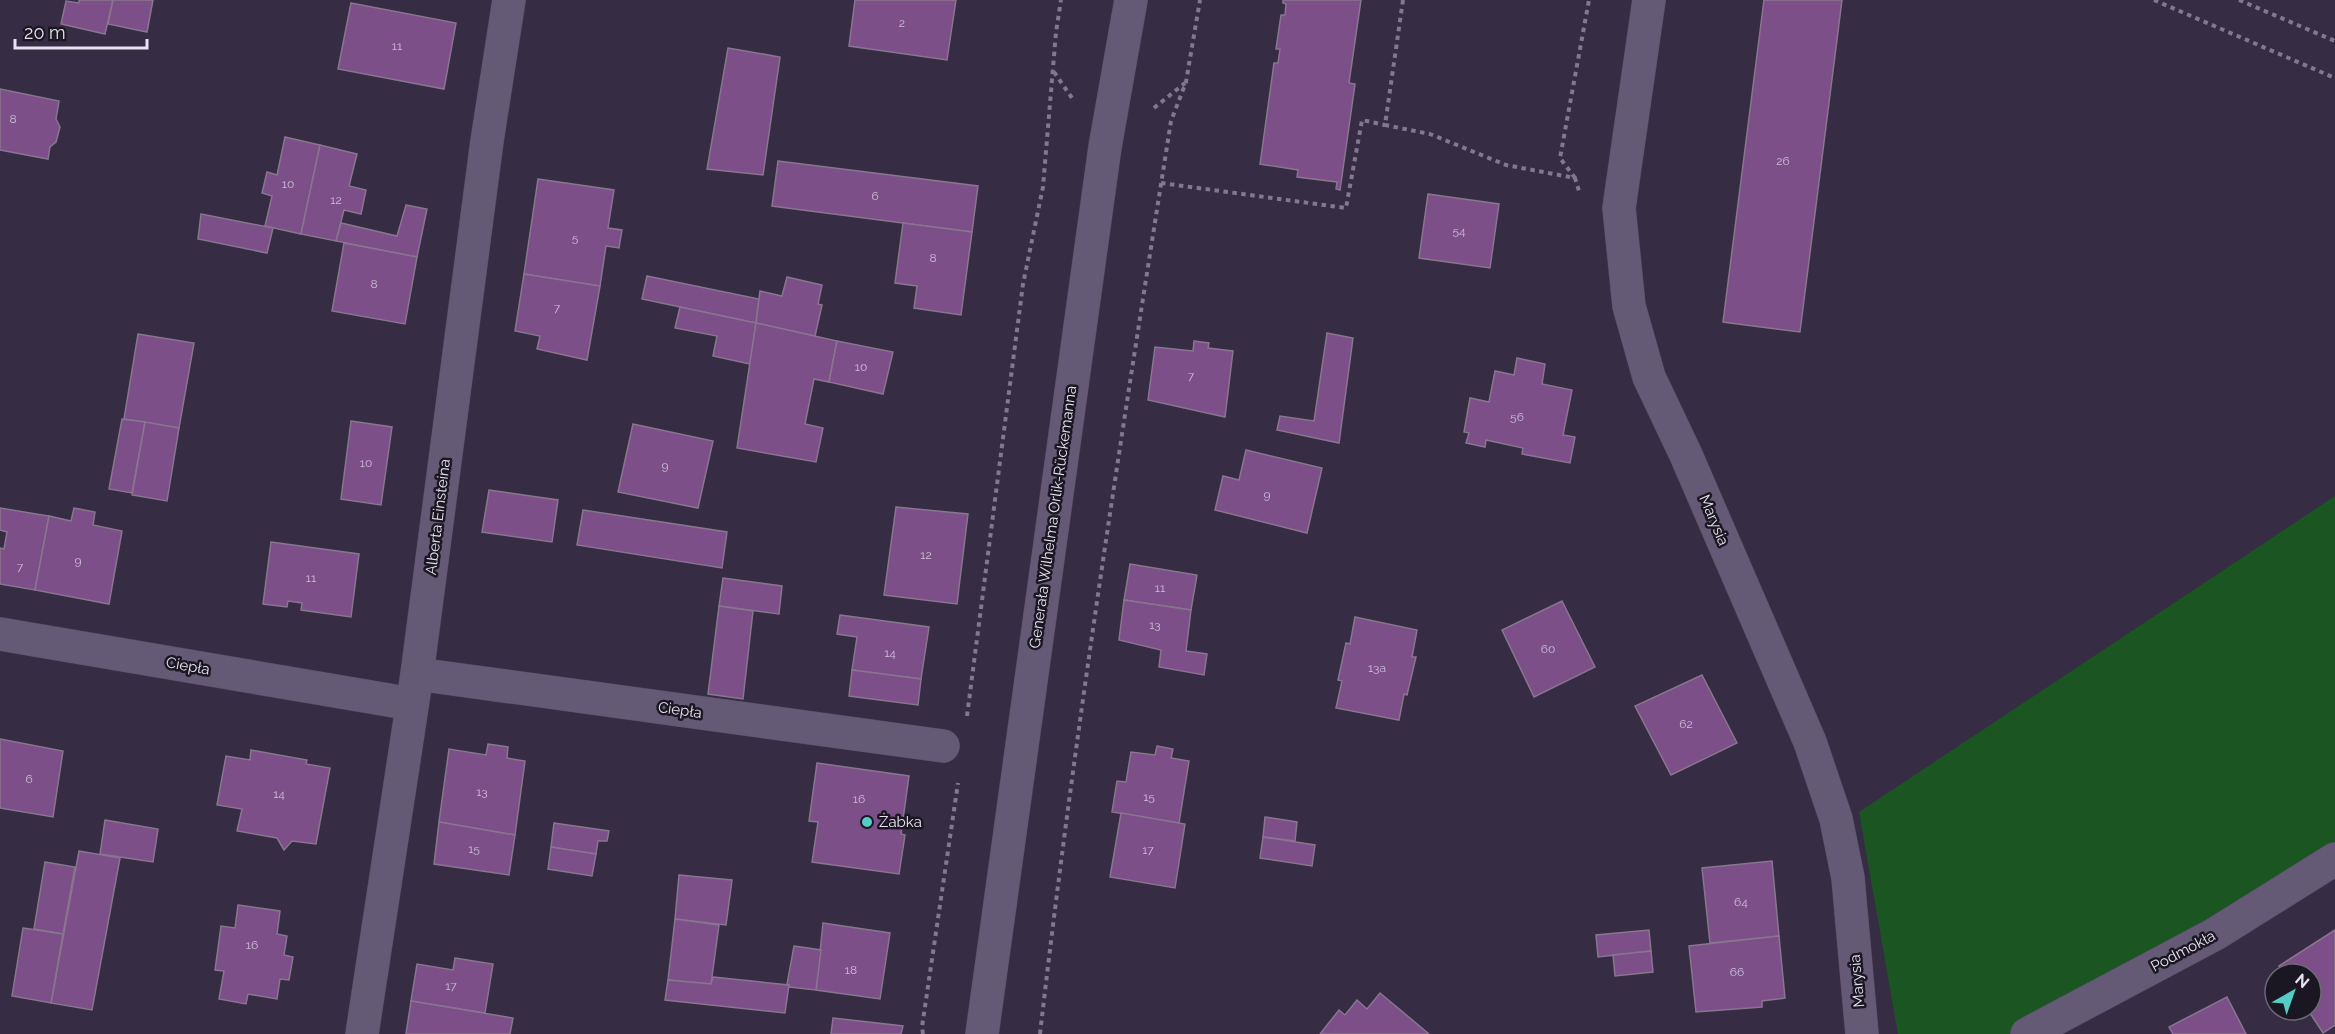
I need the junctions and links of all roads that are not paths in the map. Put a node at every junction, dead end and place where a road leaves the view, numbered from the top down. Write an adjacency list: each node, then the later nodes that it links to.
1 (509, 0): 5 (street, Alberta Einsteina)
2 (1131, 0): 9 (street, Generała Wilhelma Orlik-Rückemanna)
3 (1649, 0): 10 (street, Marysia)
4 (0, 634): 5 (street, Ciepła)
5 (414, 689): 6 (street, Ciepła); 8 (street, Alberta Einsteina)
6 (956, 747)
7 (2335, 859): 11 (street, Podmokła)
8 (362, 1034)
9 (982, 1034)
10 (1862, 1034)
11 (2027, 1034)

